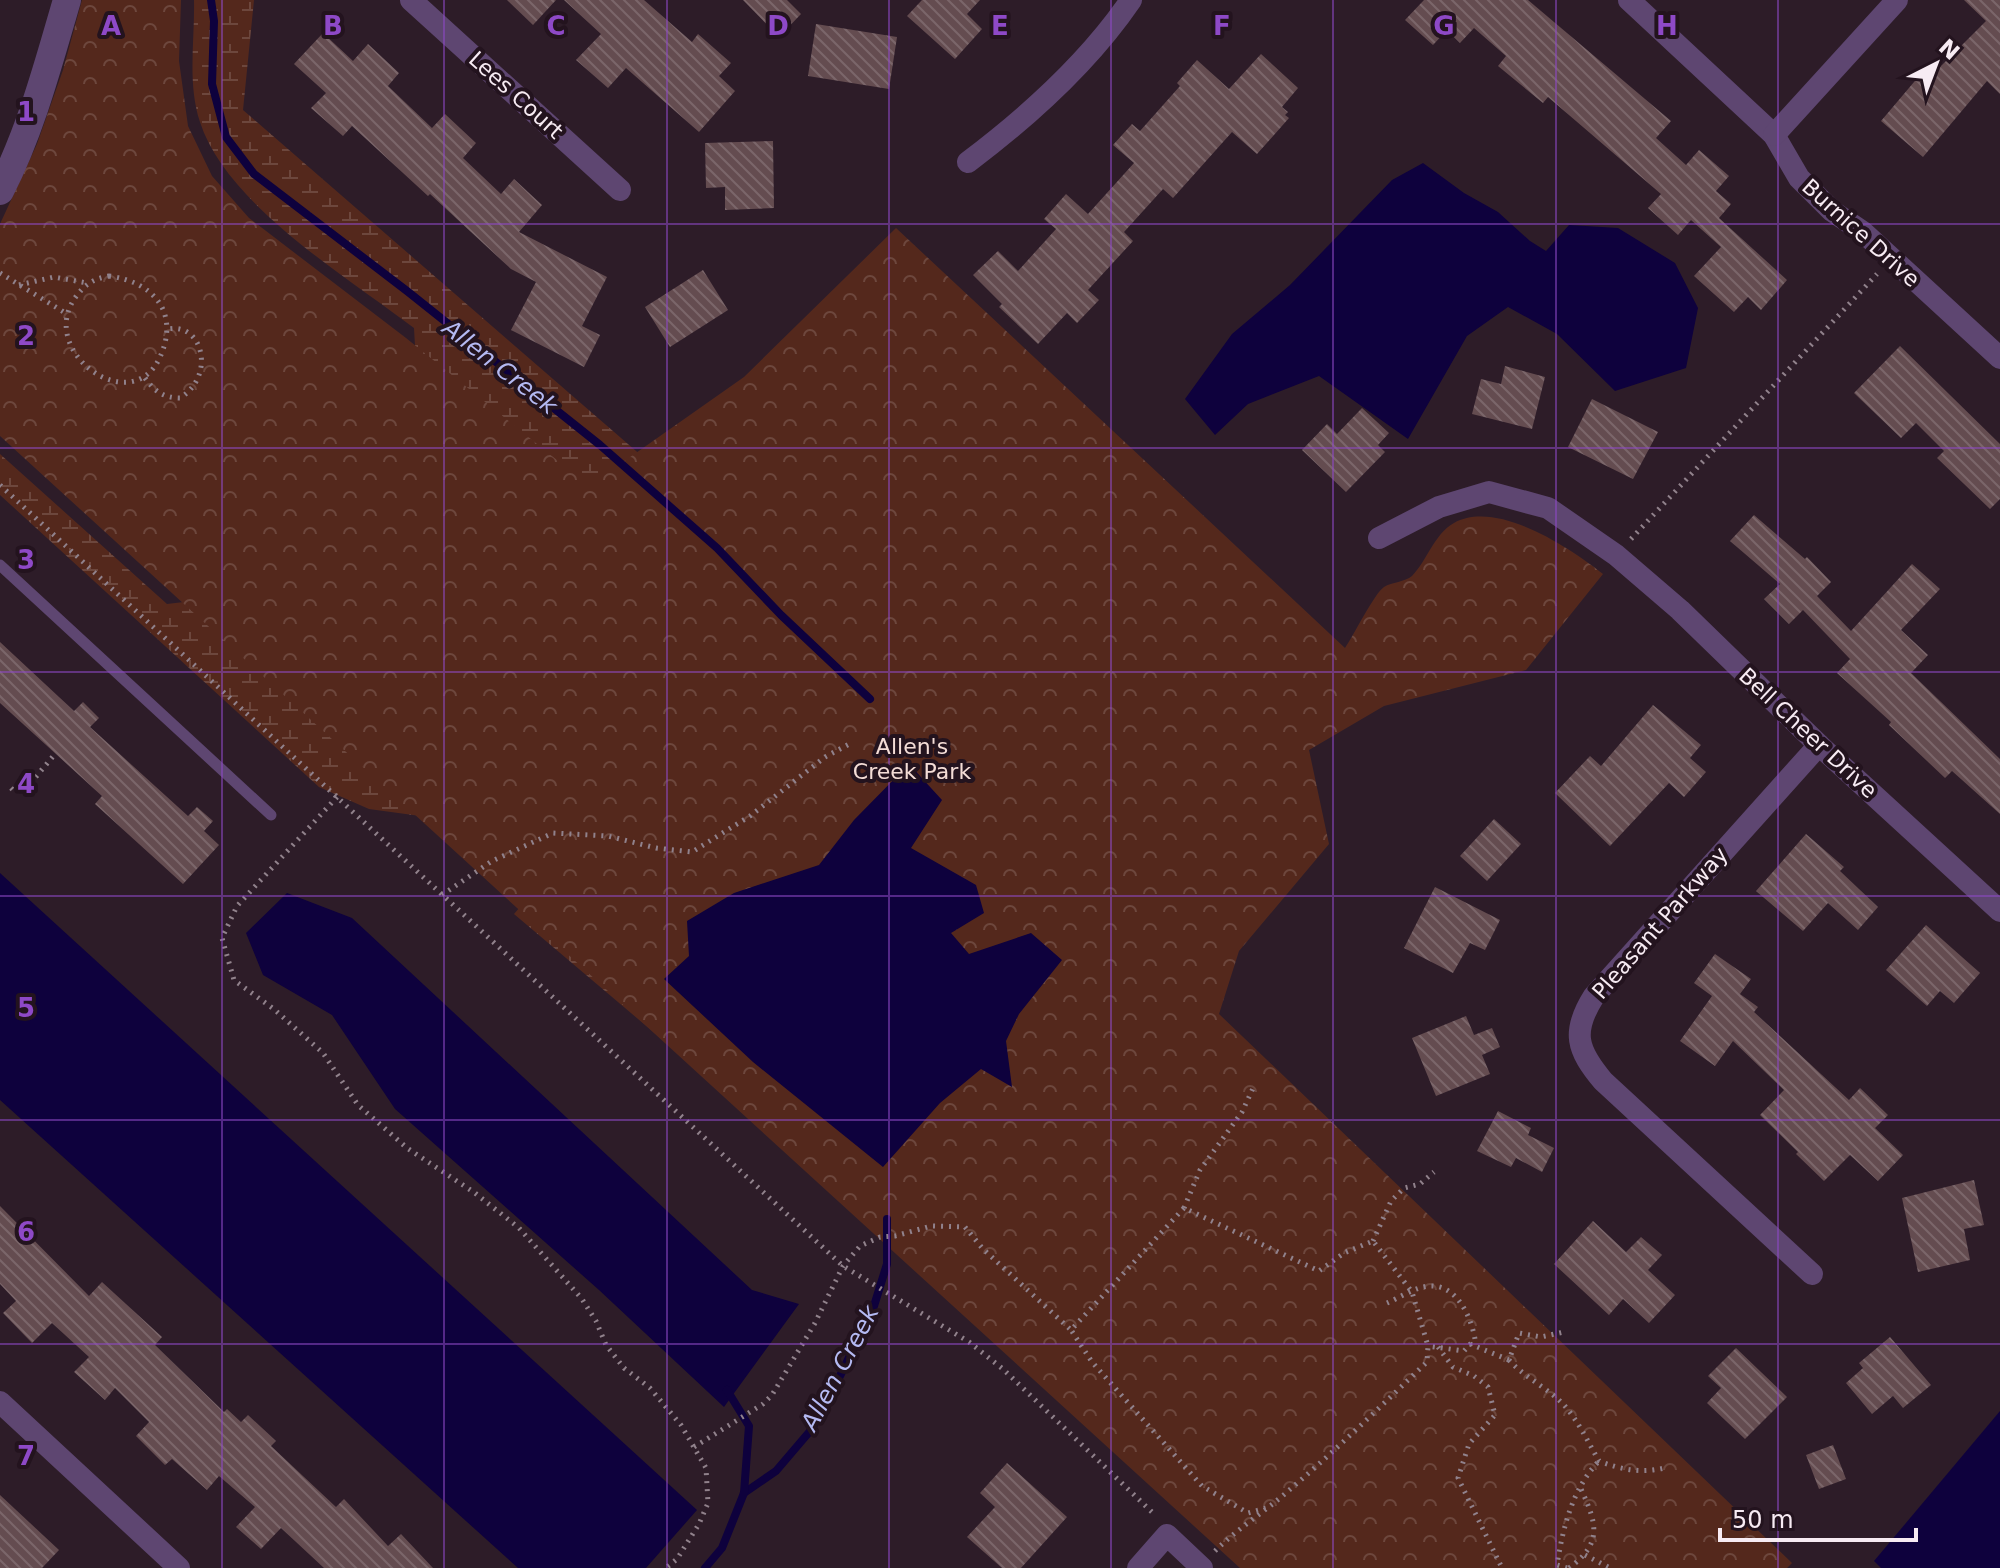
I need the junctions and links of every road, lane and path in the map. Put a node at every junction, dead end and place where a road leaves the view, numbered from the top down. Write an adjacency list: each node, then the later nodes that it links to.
1 (67, 0): 9 (street)
2 (411, 0): 8 (street, Lees Court)
3 (1131, 0): 7 (street)
4 (1629, 0): 6 (street, Burnice Drive)
5 (1897, 0): 6 (street)
6 (1774, 135): 10 (street, Burnice Drive)
7 (968, 162)
8 (620, 190)
9 (0, 191)
10 (1892, 258): 16 (street, Burnice Drive); 20 (path)
11 (0, 273): 13 (path)
12 (87, 283): 13 (path); 14 (path); 15 (path)
13 (18, 285): 14 (path)
14 (67, 314): 17 (path)
15 (168, 329): 17 (path); 17 (path)
16 (2000, 358)
17 (145, 378)
18 (0, 485): 26 (path)
19 (1379, 538): 20 (street, Bell Cheer Drive)
20 (1616, 555): 23 (street, Bell Cheer Drive)
21 (0, 565): 27 (lane)
22 (853, 742): 28 (path)
23 (1819, 745): 29 (street, Bell Cheer Drive); 35 (street, Pleasant Parkway)
24 (55, 754): 25 (path)
25 (11, 788)
26 (337, 797): 28 (path); 45 (path)
27 (271, 815)
28 (442, 895): 34 (path)
29 (2000, 911)
30 (1255, 1084): 32 (path)
31 (1434, 1172): 33 (path)
32 (1184, 1208): 33 (path); 38 (path)
33 (1373, 1241): 36 (path)
34 (843, 1266): 38 (path); 45 (path); 50 (path)
35 (1812, 1274)
36 (1412, 1292): 37 (path); 40 (path); 41 (path)
37 (1387, 1303)
38 (1071, 1330): 49 (path)
39 (1564, 1332): 43 (path)
40 (1470, 1344): 42 (path); 43 (path)
41 (1428, 1346): 42 (path); 49 (path)
42 (1438, 1347): 56 (path)
43 (1509, 1360): 46 (path)
44 (0, 1402): 53 (street)
45 (694, 1447): 54 (path)
46 (1599, 1461): 47 (path); 48 (path)
47 (1668, 1467)
48 (1580, 1488): 51 (path); 57 (path)
49 (1270, 1507): 52 (path)
50 (1167, 1535): 52 (street); 55 (street)
51 (1582, 1558): 57 (path); 58 (path); 59 (path)
52 (1201, 1567)
53 (179, 1568)
54 (666, 1568)
55 (1138, 1568)
56 (1502, 1568)
57 (1568, 1568)
58 (1578, 1568)
59 (1610, 1568)

